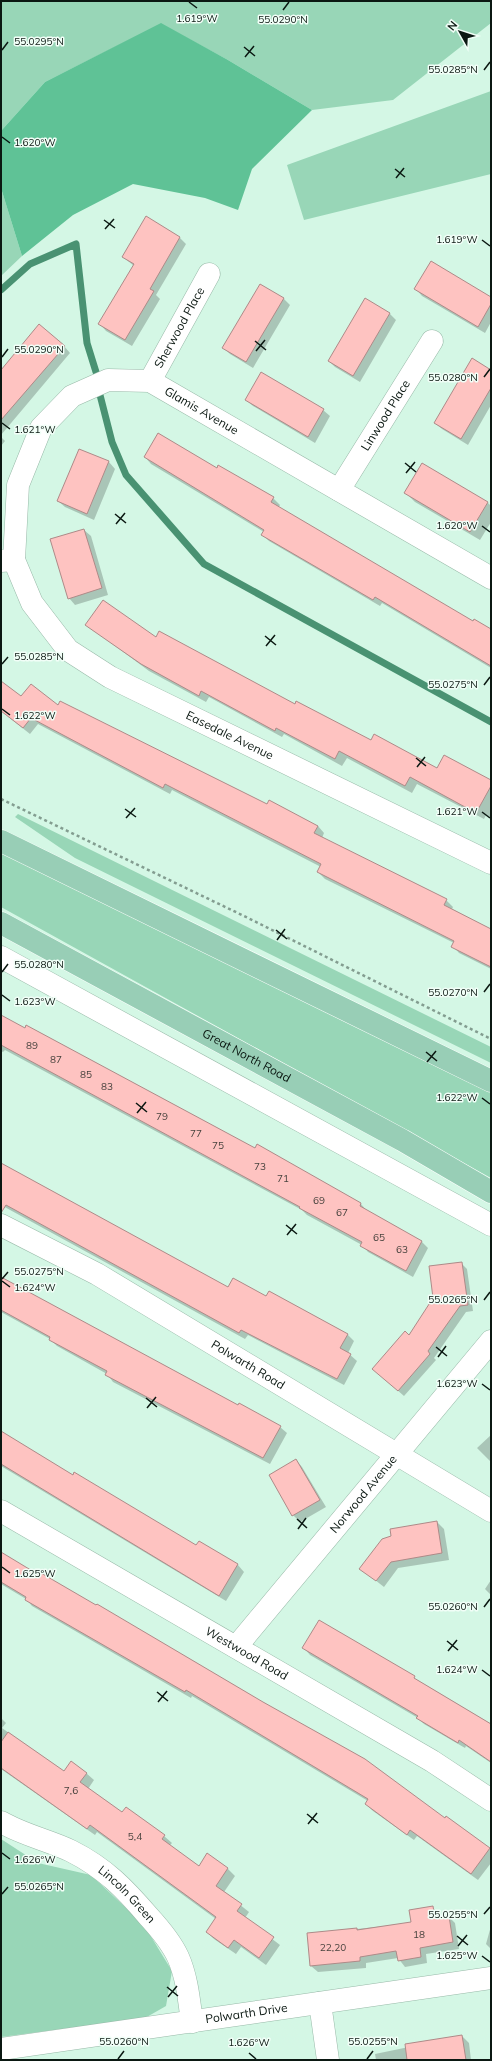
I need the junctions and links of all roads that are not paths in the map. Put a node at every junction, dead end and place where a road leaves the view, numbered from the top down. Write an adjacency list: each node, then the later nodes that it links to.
1 (209, 274): 3 (street, Sherwood Place)
2 (432, 340): 4 (street, Linwood Place)
3 (150, 381): 4 (street, Glamis Avenue); 5 (street, Glamis Avenue)
4 (339, 490): 6 (street, Glamis Avenue)
5 (7, 560): 8 (street, Easedale Avenue)
6 (491, 578)
7 (1, 841): 11 (main road)
8 (491, 863)
9 (1, 923): 12 (main road, Great North Road)
10 (1, 957): 14 (street)
11 (491, 1081)
12 (491, 1192)
13 (1, 1225): 16 (street, Polwarth Road)
14 (491, 1225)
15 (491, 1341): 16 (street, Norwood Avenue)
16 (396, 1454): 18 (street, Polwarth Road); 19 (street, Norwood Avenue)
17 (1, 1511): 19 (street, Westwood Road)
18 (491, 1511)
19 (236, 1647): 20 (street, Westwood Road)
20 (491, 1800)
21 (1, 1822): 24 (street, Lincoln Green)
22 (491, 1978): 23 (street, Polwarth Drive)
23 (320, 2003): 24 (street, Polwarth Drive); 26 (street)
24 (192, 2022): 25 (street, Polwarth Drive)
25 (1, 2049)
26 (328, 2060)

